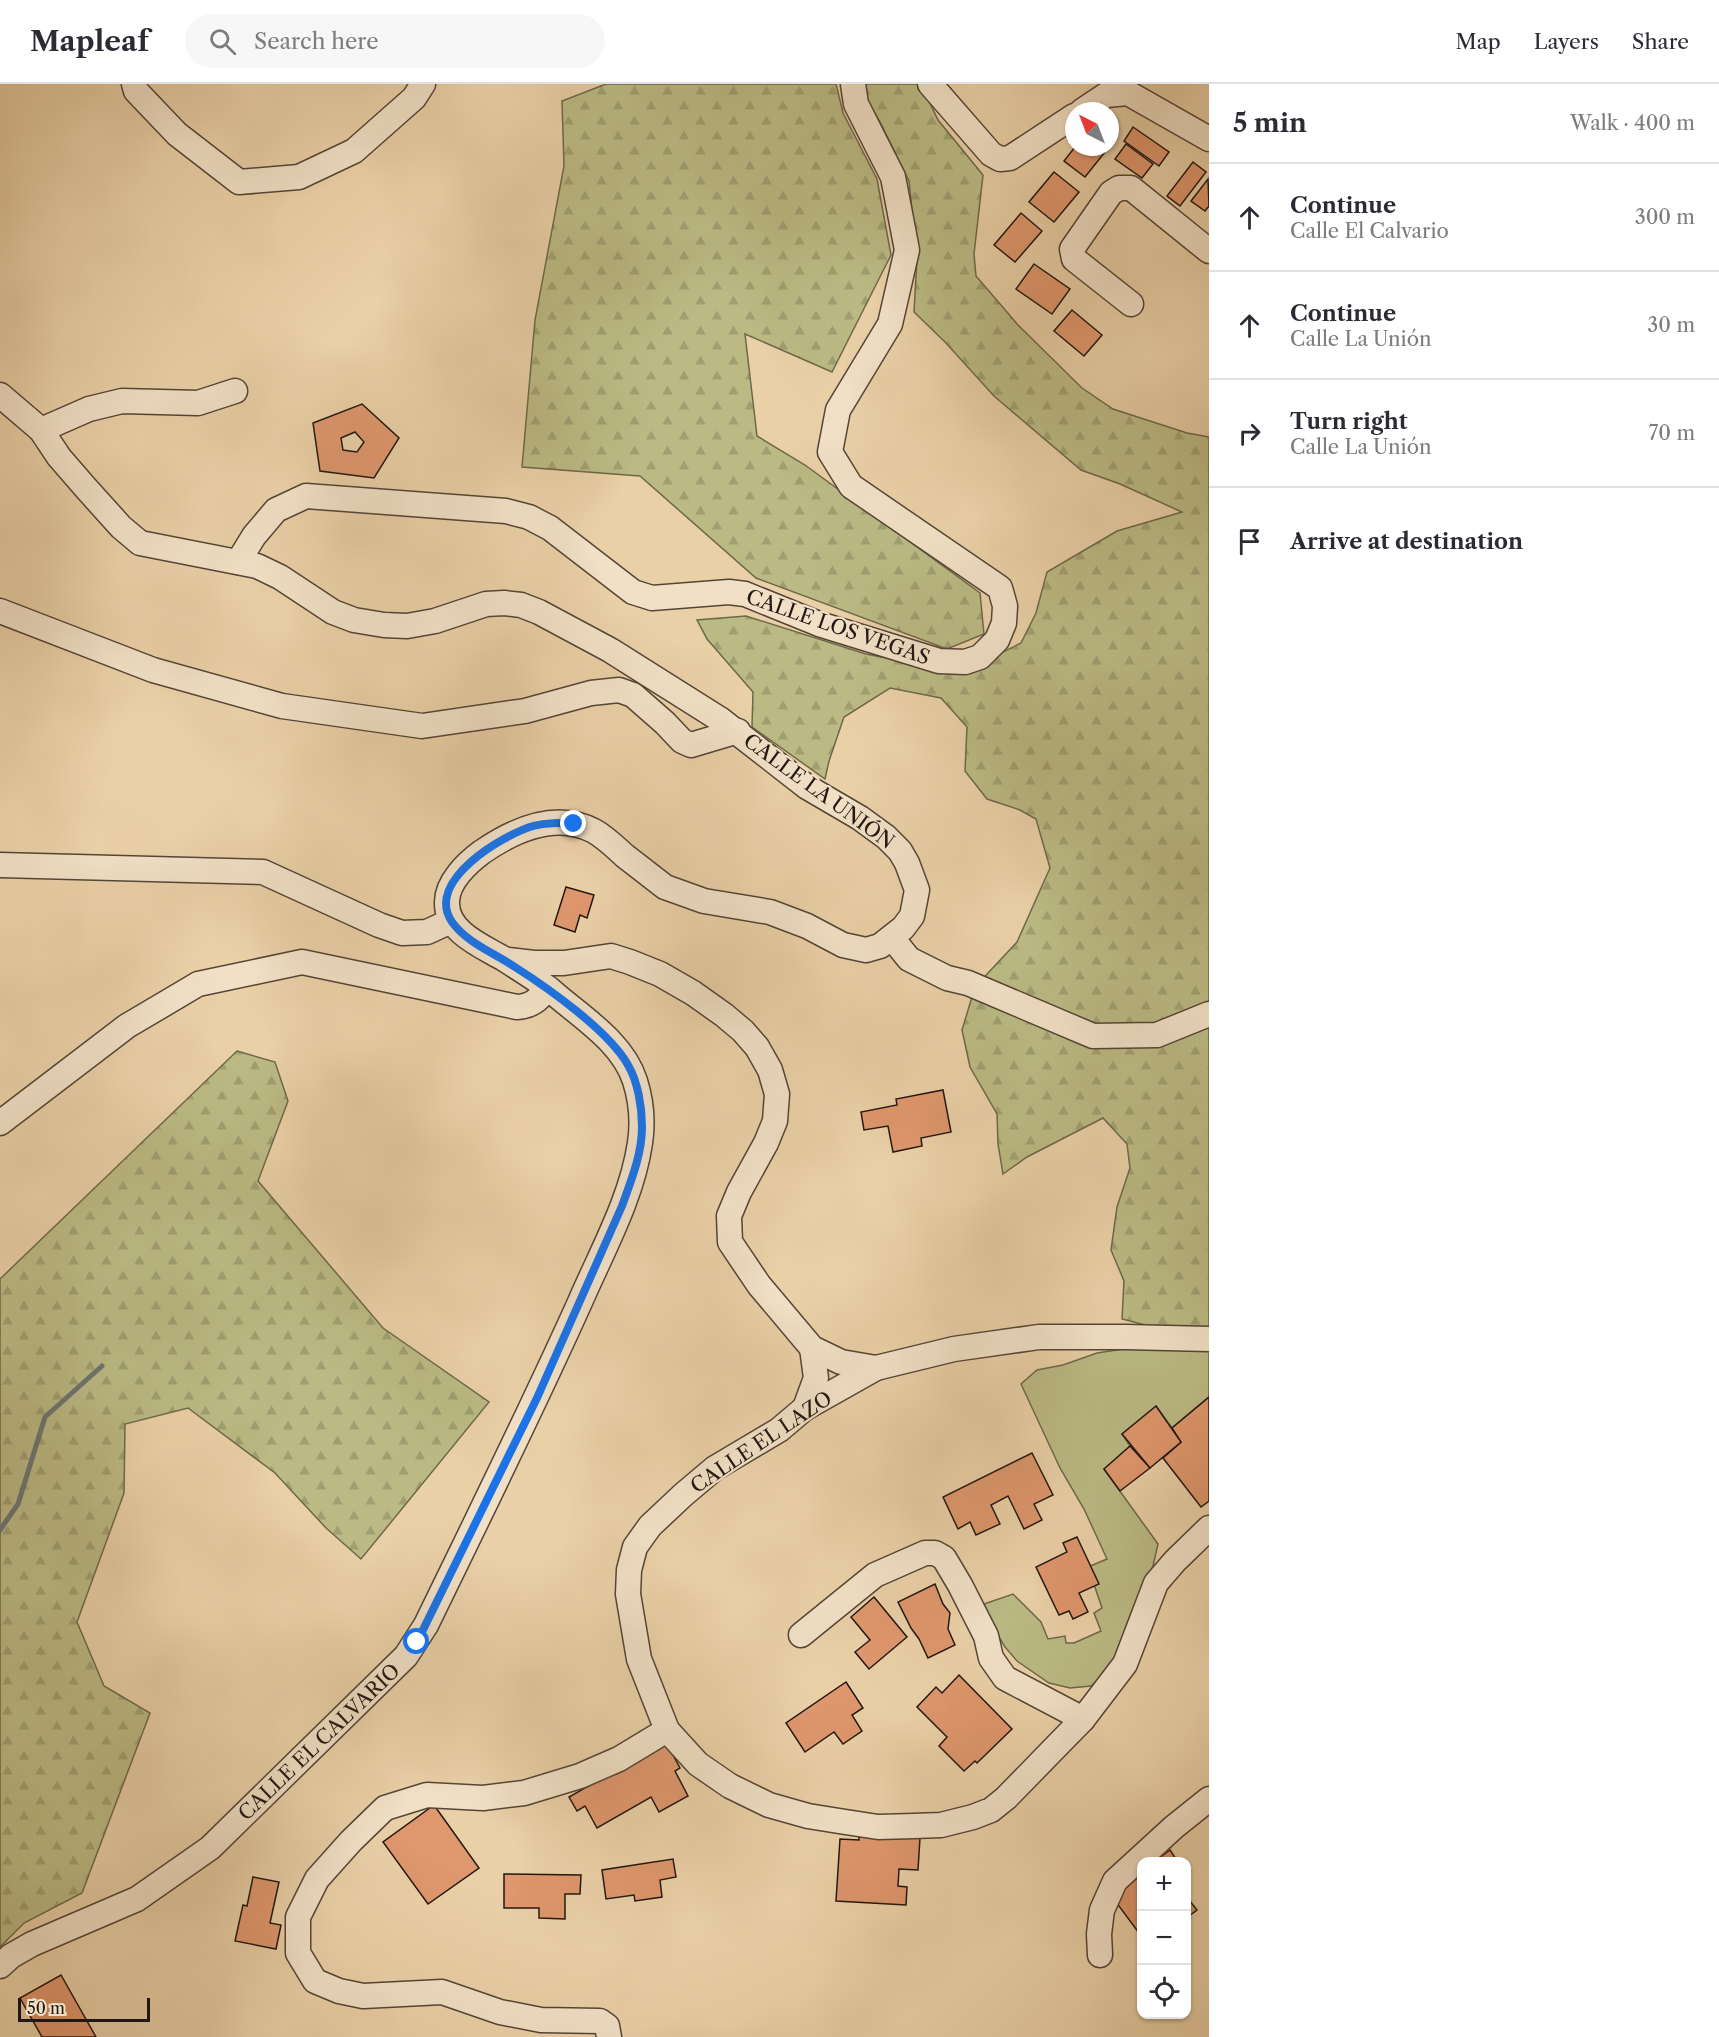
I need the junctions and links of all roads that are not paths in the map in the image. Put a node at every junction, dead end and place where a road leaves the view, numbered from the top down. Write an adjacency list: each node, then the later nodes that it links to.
1 (134, 84): 2 (street)
2 (423, 84)
3 (853, 84): 13 (street, CALLE LOS VEGAS)
4 (930, 84): 6 (street)
5 (1096, 102): 7 (street)
6 (1065, 122)
7 (1209, 139)
8 (1209, 251): 9 (street)
9 (1131, 304)
10 (235, 391): 12 (street)
11 (0, 395): 12 (street, CALLE LA UNIÓN)
12 (41, 430): 13 (street, CALLE LA UNIÓN)
13 (238, 562): 15 (street, CALLE LA UNIÓN)
14 (0, 611): 15 (street)
15 (738, 731): 18 (street, CALLE LA UNIÓN)
16 (0, 865): 17 (street)
17 (451, 921): 18 (street, CALLE LA UNIÓN); 19 (street)
18 (892, 938): 22 (street)
19 (502, 958): 20 (street); 21 (street, CALLE EL CALVARIO)
20 (564, 963): 21 (street); 25 (street)
21 (548, 988): 23 (street); 34 (street, CALLE EL CALVARIO)
22 (1209, 1014)
23 (0, 1123)
24 (1209, 1339): 26 (street)
25 (812, 1348): 26 (street); 27 (street)
26 (876, 1368): 27 (street, CALLE EL LAZO)
27 (805, 1408): 31 (street, CALLE EL LAZO)
28 (1209, 1528): 30 (street, CALLE EL LAZO)
29 (801, 1635): 30 (street)
30 (1083, 1719): 31 (street, CALLE EL LAZO)
31 (667, 1730): 35 (street)
32 (1209, 1799): 33 (street)
33 (1100, 1955)
34 (0, 1966)
35 (609, 2037)

